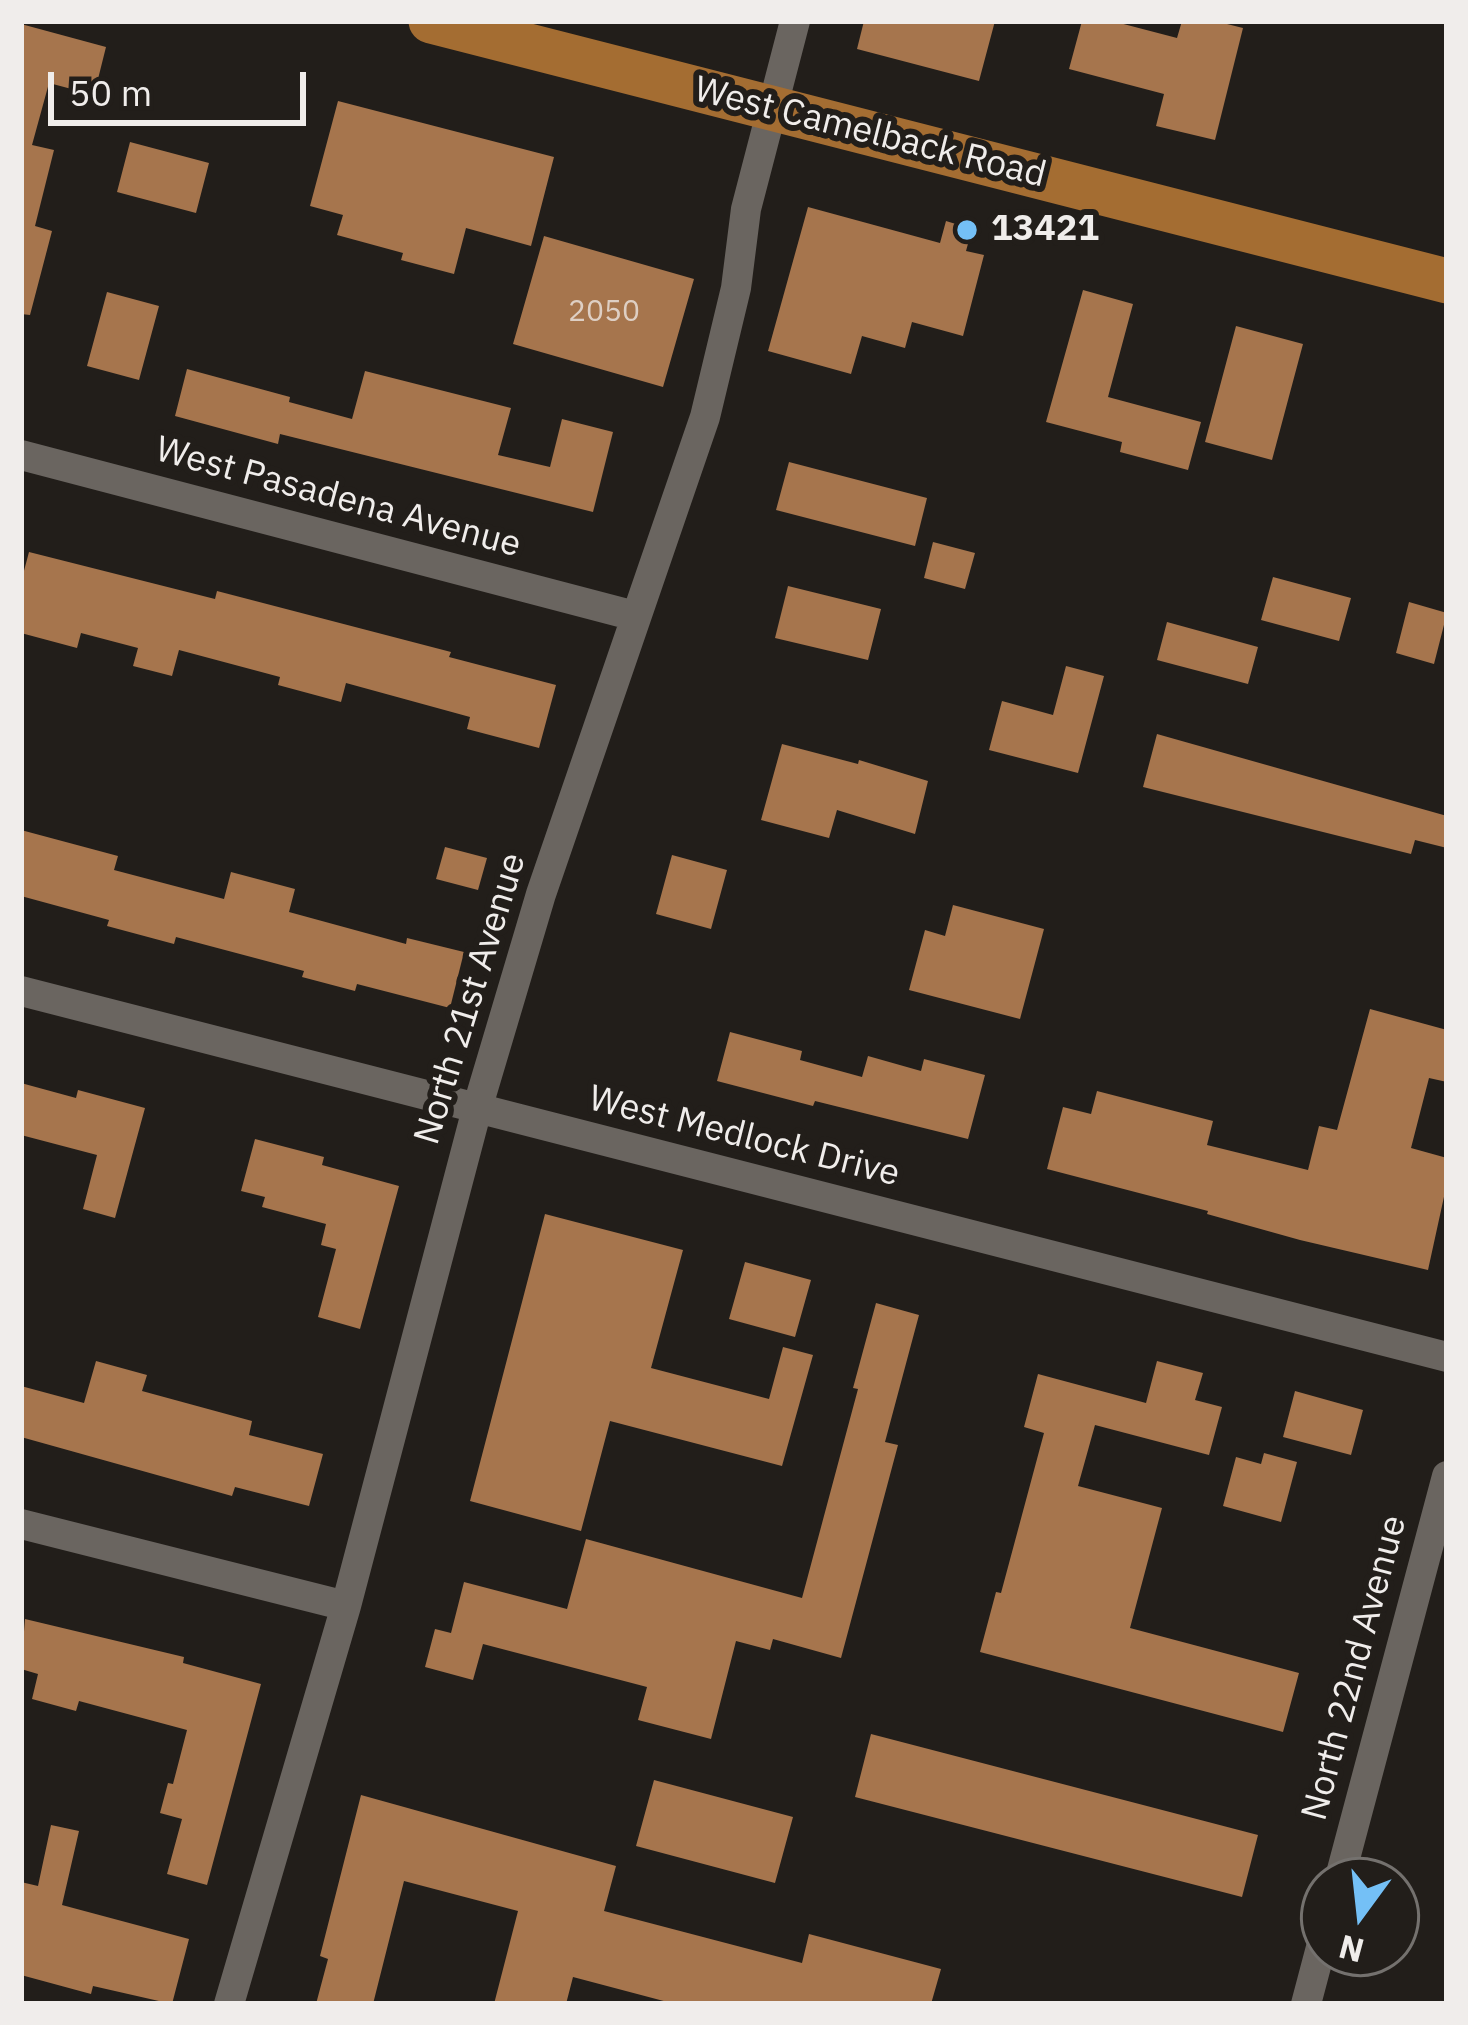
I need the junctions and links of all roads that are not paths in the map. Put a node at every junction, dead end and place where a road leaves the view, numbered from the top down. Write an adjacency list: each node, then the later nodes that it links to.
1 (431, 21): 3 (main road, West Camelback Road)
2 (795, 21): 3 (street, North 21st Avenue)
3 (773, 108): 4 (main road, West Camelback Road); 6 (street, North 21st Avenue)
4 (1447, 281)
5 (21, 454): 6 (street, West Pasadena Avenue)
6 (635, 616): 8 (street, North 21st Avenue)
7 (21, 991): 8 (street, West Medlock Drive)
8 (477, 1109): 9 (street, West Medlock Drive); 12 (street, North 21st Avenue)
9 (1447, 1358)
10 (1447, 1476): 13 (street, North 22nd Avenue)
11 (21, 1524): 12 (street)
12 (346, 1606): 14 (street, North 21st Avenue)
13 (1345, 1857)
14 (229, 2004)

